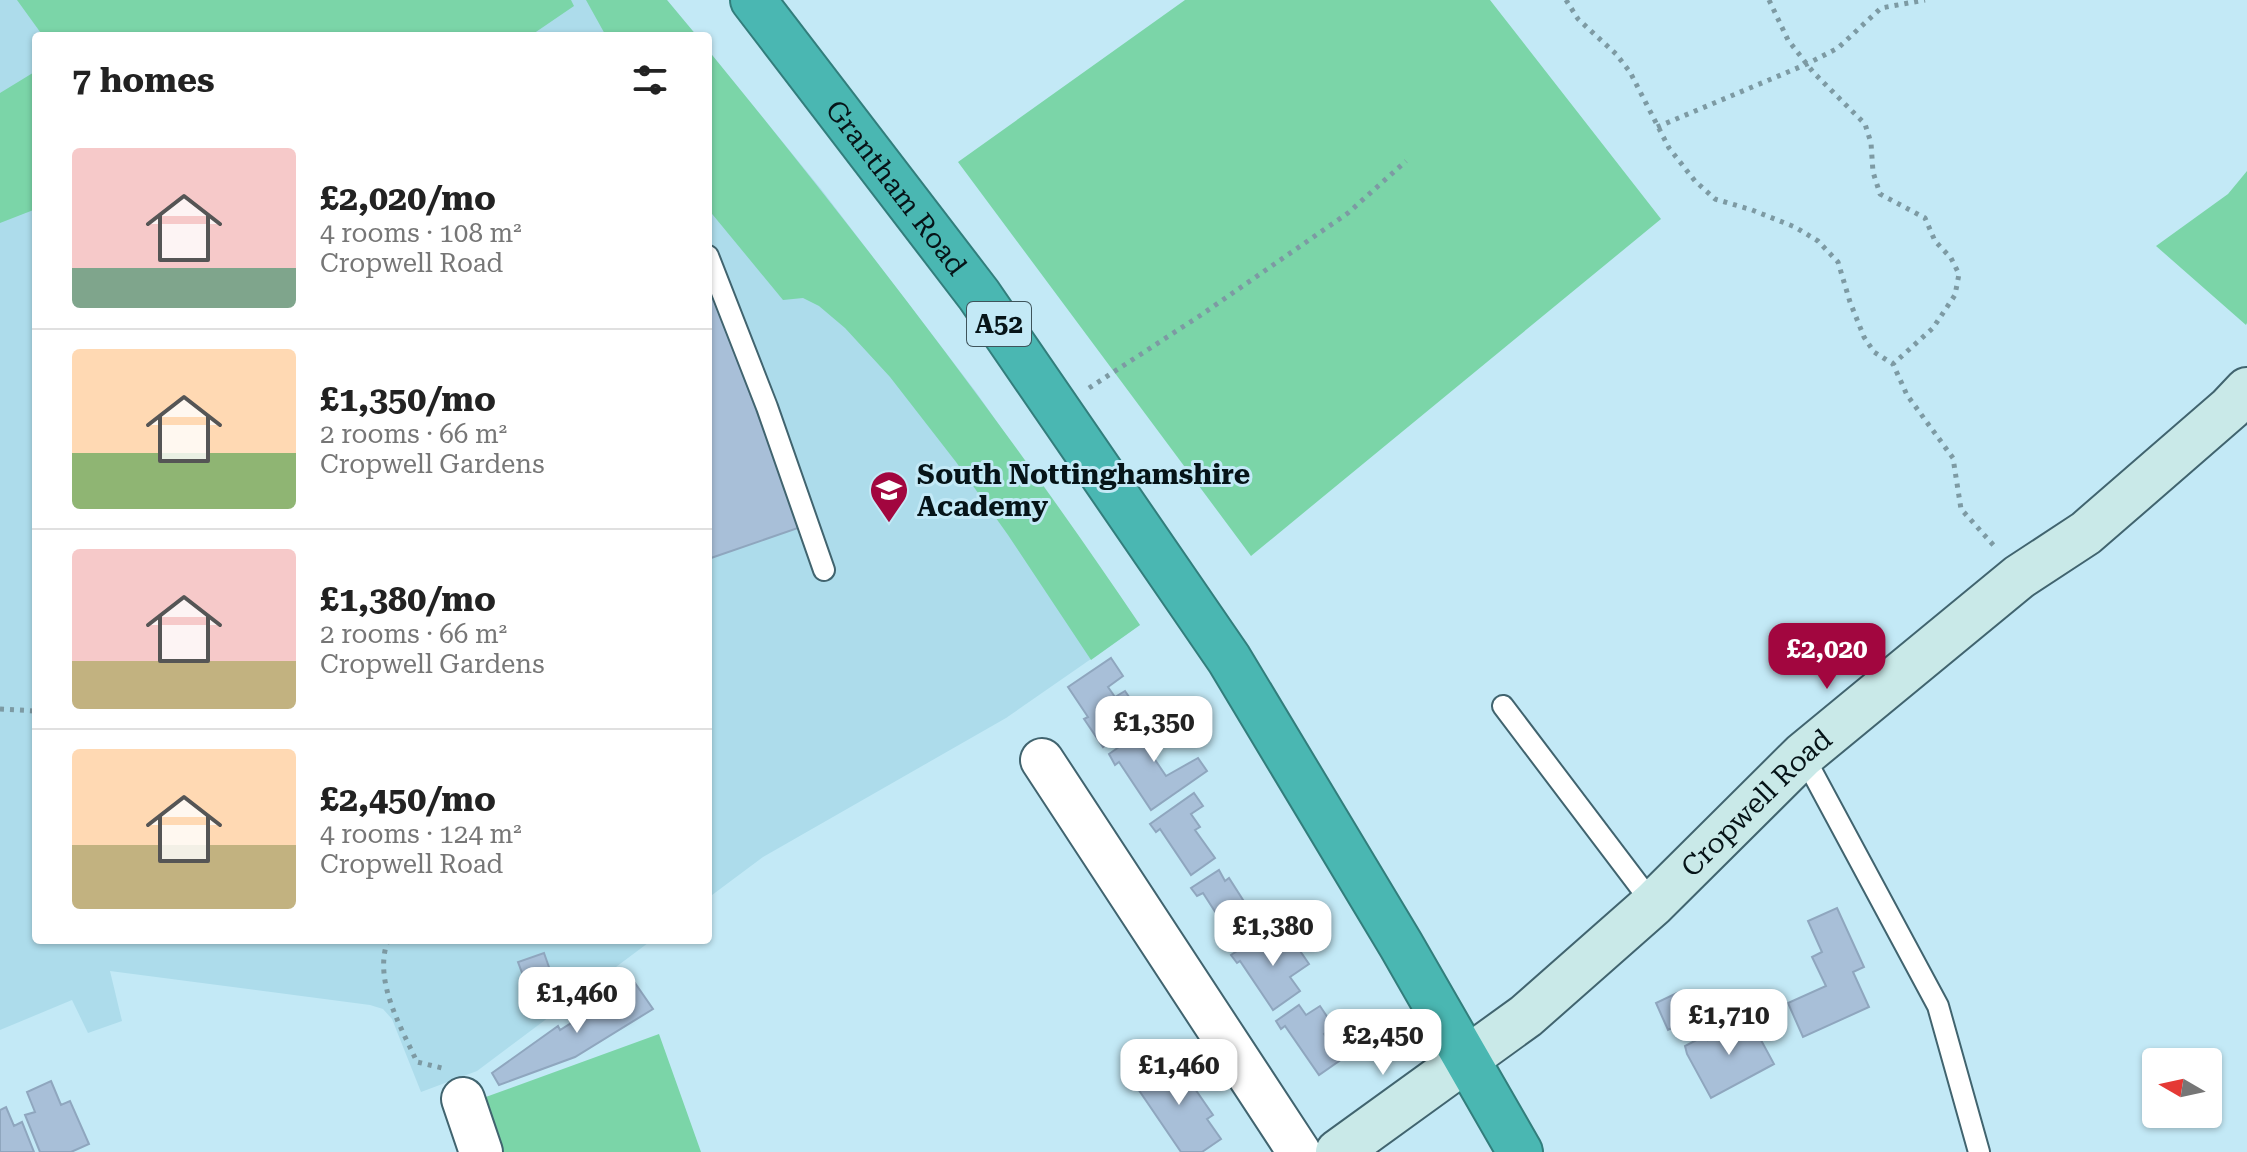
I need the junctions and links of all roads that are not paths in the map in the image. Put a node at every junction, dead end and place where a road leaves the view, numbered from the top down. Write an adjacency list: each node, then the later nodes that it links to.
1 (753, 0): 9 (highway, Grantham Road / A52)
2 (712, 266): 4 (lane)
3 (2247, 390): 6 (street, Cropwell Road)
4 (824, 570)
5 (1503, 706): 8 (lane)
6 (1803, 755): 8 (street, Cropwell Road); 15 (lane)
7 (1042, 760): 12 (street)
8 (1653, 904): 9 (street, Cropwell Road)
9 (1467, 1059): 13 (street, Cropwell Road); 14 (highway, Grantham Road / A52)
10 (457, 1084): 11 (street)
11 (481, 1152)
12 (1299, 1152)
13 (1338, 1152)
14 (1520, 1152)
15 (1979, 1152)

